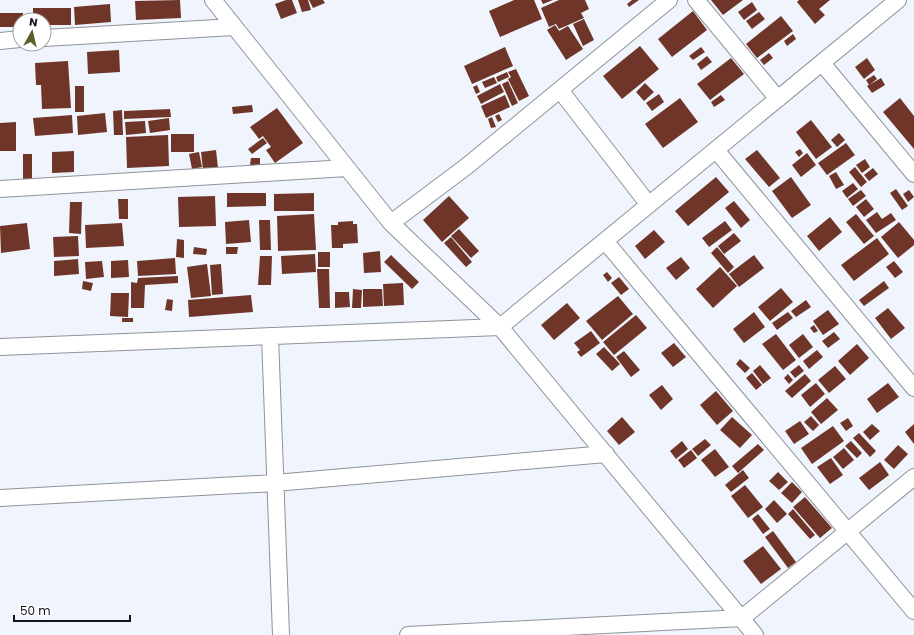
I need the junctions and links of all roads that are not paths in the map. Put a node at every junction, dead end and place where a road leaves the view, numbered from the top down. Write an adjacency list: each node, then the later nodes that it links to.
1 (213, 0): 5 (street)
2 (669, 0): 10 (street)
3 (696, 0): 11 (street)
4 (898, 0): 9 (street)
5 (234, 27): 6 (street); 13 (street)
6 (52, 38)
7 (12, 40): 8 (street)
8 (0, 41)
9 (822, 63): 11 (street); 14 (street)
10 (560, 90): 16 (street); 17 (street)
11 (778, 99): 12 (street)
12 (716, 150): 16 (street); 22 (street)
13 (347, 168): 15 (street); 17 (street)
14 (914, 174)
15 (0, 189)
16 (649, 205): 18 (street)
17 (391, 223): 19 (street)
18 (605, 241): 19 (street); 27 (street)
19 (500, 327): 20 (street); 23 (street)
20 (270, 336): 21 (street); 25 (street)
21 (0, 348)
22 (914, 388)
23 (606, 454): 25 (street); 29 (street)
24 (914, 477): 27 (street)
25 (275, 483): 26 (street); 30 (street)
26 (0, 498)
27 (848, 532): 28 (street); 29 (street)
28 (914, 611)
29 (742, 618): 31 (street); 32 (street)
30 (281, 635)
31 (408, 635)
32 (755, 635)

